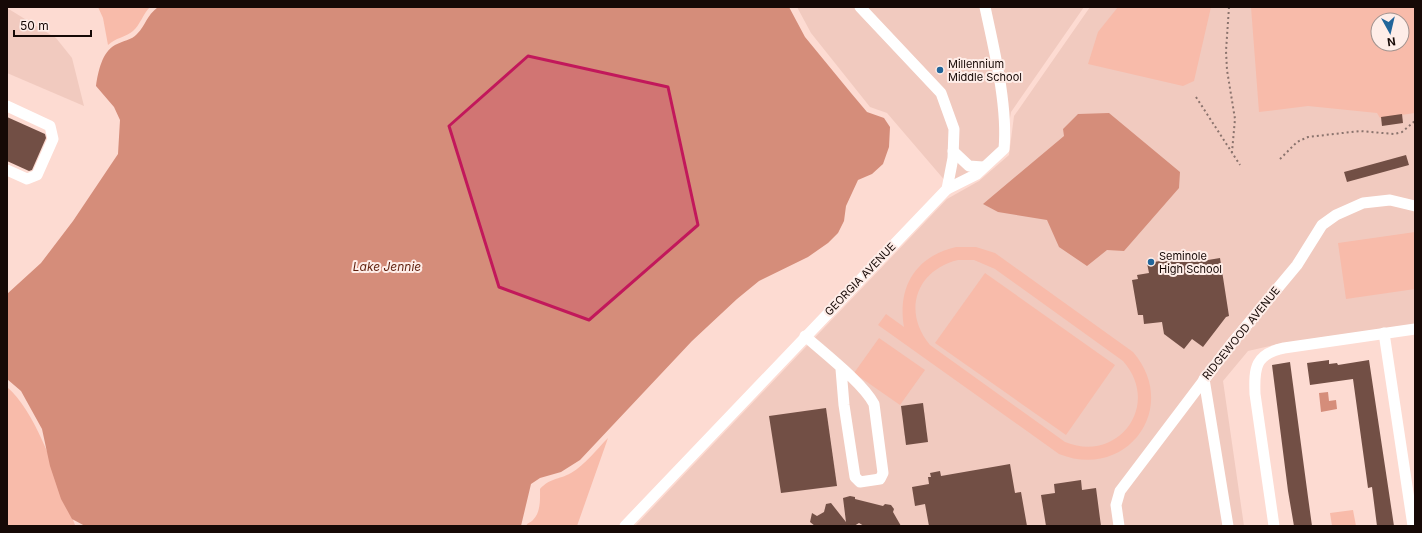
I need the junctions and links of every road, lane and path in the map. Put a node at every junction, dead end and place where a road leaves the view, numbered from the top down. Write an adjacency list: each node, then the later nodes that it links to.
1 (860, 7): 7 (street)
2 (985, 7): 11 (street)
3 (1229, 7): 8 (path)
4 (1196, 97): 8 (path)
5 (7, 106): 12 (street)
6 (1415, 120): 9 (path)
7 (954, 151): 11 (street); 13 (street)
8 (1232, 152): 10 (path)
9 (1280, 159)
10 (1240, 165)
11 (983, 167): 13 (street)
12 (7, 170)
13 (947, 189): 17 (street, GEORGIA AVENUE)
14 (1415, 206): 19 (street, RIDGEWOOD AVENUE)
15 (1415, 329): 16 (street)
16 (1384, 333): 23 (street); 24 (street)
17 (806, 336): 18 (street); 20 (street, GEORGIA AVENUE)
18 (841, 369): 18 (street)
19 (1204, 379): 21 (street, RIDGEWOOD AVENUE); 22 (street)
20 (625, 526)
21 (1119, 526)
22 (1228, 526)
23 (1274, 526)
24 (1412, 526)

